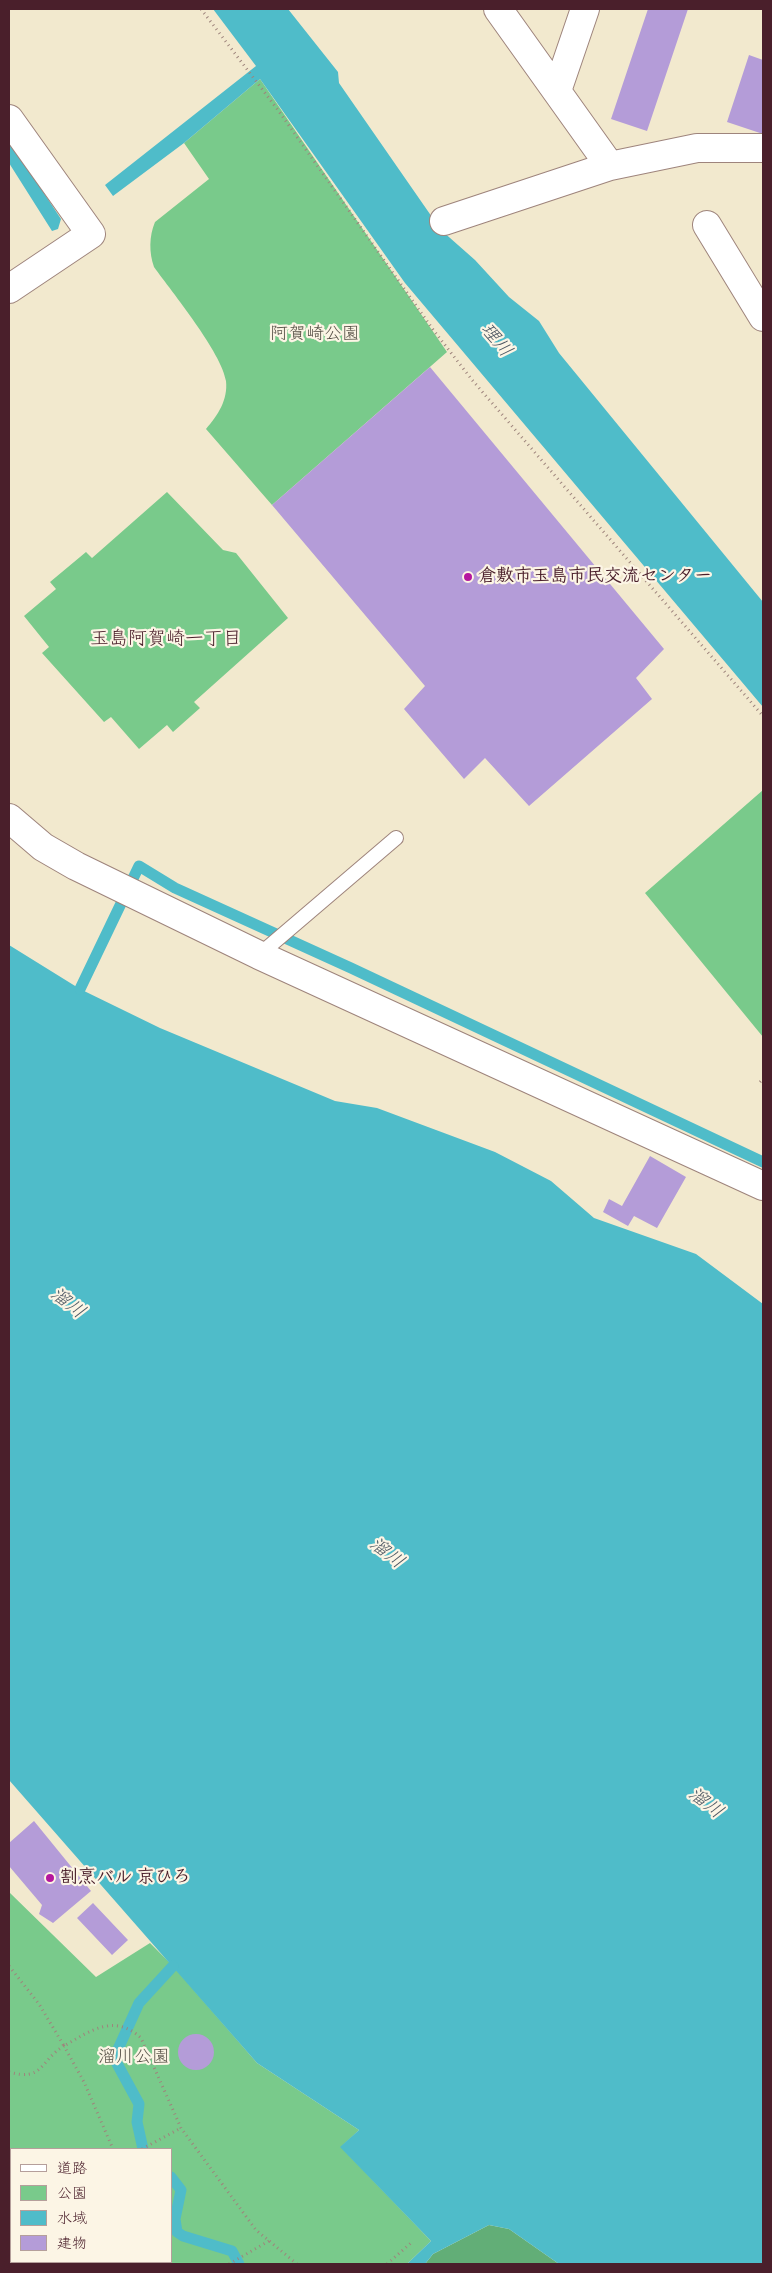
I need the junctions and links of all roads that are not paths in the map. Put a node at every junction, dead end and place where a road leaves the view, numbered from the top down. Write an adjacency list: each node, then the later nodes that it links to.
1 (498, 9): 3 (street)
2 (584, 9): 3 (street)
3 (557, 92): 6 (street)
4 (9, 119): 9 (street)
5 (763, 148): 6 (street)
6 (610, 166): 7 (street)
7 (444, 221)
8 (707, 225): 10 (street)
9 (9, 289)
10 (763, 317)
11 (9, 818): 13 (street)
12 (396, 838): 13 (lane)
13 (259, 955): 14 (street)
14 (763, 1186)

